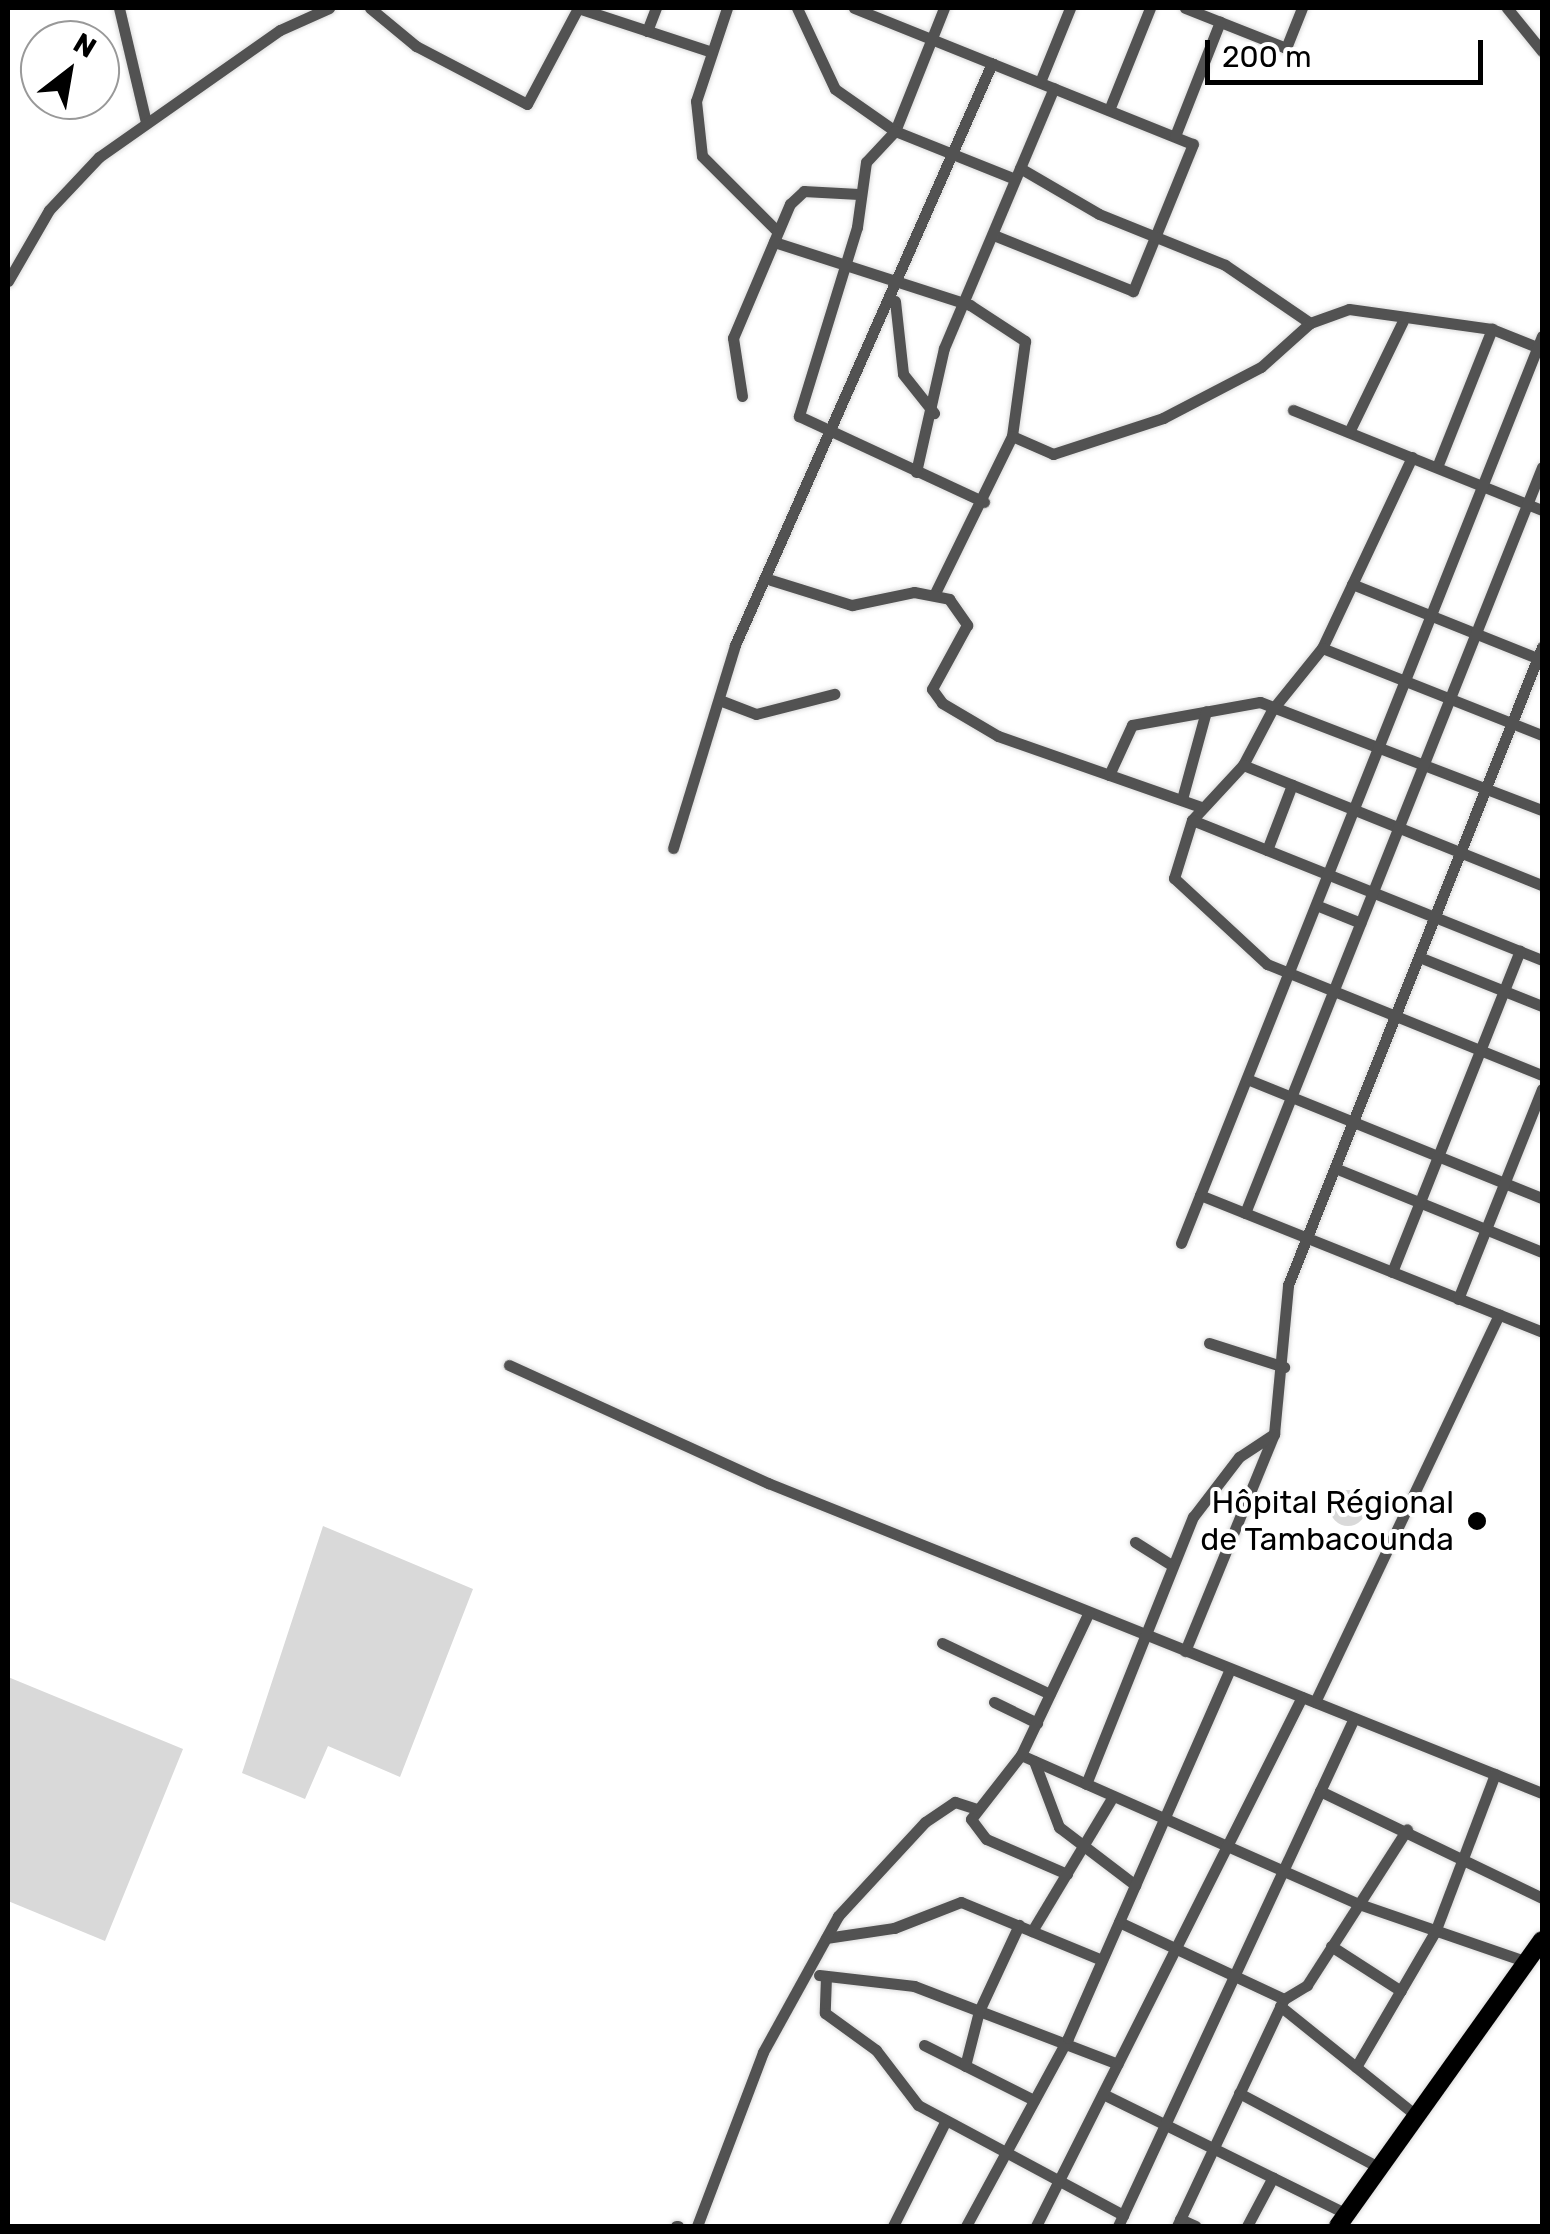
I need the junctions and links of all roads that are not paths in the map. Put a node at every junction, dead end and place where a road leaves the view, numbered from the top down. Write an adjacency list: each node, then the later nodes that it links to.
1 (119, 8): 24 (street)
2 (328, 8): 24 (street)
3 (370, 8): 14 (street)
4 (656, 8): 16 (street)
5 (726, 8): 18 (street)
6 (796, 8): 25 (street)
7 (854, 8): 17 (street)
8 (944, 8): 17 (street)
9 (1070, 8): 21 (street)
10 (1150, 8): 23 (street)
11 (1185, 8): 15 (street)
12 (1302, 8): 15 (street)
13 (1507, 8): 19 (street)
14 (590, 9): 16 (street)
15 (1220, 22): 26 (street)
16 (647, 31): 18 (street)
17 (932, 39): 20 (street); 25 (street)
18 (712, 52): 30 (street)
19 (1542, 52)
20 (992, 63): 21 (street); 27 (street)
21 (1040, 82): 22 (street)
22 (1054, 88): 23 (street); 28 (street)
23 (1109, 110): 26 (street)
24 (146, 122): 35 (street)
25 (895, 131): 27 (street); 29 (street)
26 (1175, 136): 32 (street)
27 (956, 155): 28 (street); 34 (street)
28 (1017, 173): 31 (street); 32 (street)
29 (858, 194): 30 (street); 33 (street)
30 (776, 236): 33 (street); 42 (street)
31 (996, 236): 32 (street); 37 (street)
32 (1157, 237): 39 (street)
33 (846, 260): 34 (street); 46 (street)
34 (902, 278): 36 (street); 37 (street)
35 (8, 281)
36 (894, 296): 44 (street); 46 (street)
37 (970, 304): 44 (street); 47 (street)
38 (1403, 321): 39 (street); 40 (street); 45 (street)
39 (1310, 323): 47 (street)
40 (1492, 329): 41 (street); 50 (street)
41 (1541, 344): 52 (street)
42 (742, 396)
43 (1293, 410): 45 (street)
44 (934, 412): 51 (street)
45 (1349, 432): 48 (street)
46 (833, 436): 51 (street); 56 (street)
47 (1012, 436): 53 (street)
48 (1412, 457): 50 (street); 57 (street)
49 (1542, 467): 54 (street)
50 (1437, 468): 52 (street)
51 (916, 472): 53 (street)
52 (1483, 486): 54 (street); 59 (street)
53 (984, 502): 58 (street)
54 (1528, 504): 55 (street); 60 (street)
55 (1542, 510)
56 (771, 580): 58 (street); 66 (street)
57 (1352, 584): 59 (street); 61 (street)
58 (934, 595): 74 (street)
59 (1431, 616): 60 (street); 63 (street)
60 (1476, 634): 62 (street); 65 (street)
61 (1322, 648): 63 (street); 67 (street)
62 (1541, 655): 69 (street)
63 (1405, 681): 65 (street); 71 (street)
64 (834, 694): 66 (street)
65 (1450, 698): 69 (street); 72 (street)
66 (722, 701): 83 (street)
67 (1278, 704): 68 (street); 71 (street); 73 (street)
68 (1206, 710): 74 (street); 77 (street)
69 (1512, 723): 70 (street); 76 (street)
70 (1542, 735)
71 (1380, 745): 72 (street); 79 (street)
72 (1424, 762): 76 (street); 82 (street)
73 (1243, 765): 75 (street); 78 (street)
74 (1109, 775): 77 (street)
75 (1292, 785): 79 (street); 84 (street)
76 (1486, 788): 80 (street); 85 (street)
77 (1182, 800): 78 (street)
78 (1201, 806): 81 (street)
79 (1354, 810): 82 (street); 86 (street)
80 (1542, 810)
81 (1192, 820): 84 (street); 95 (street)
82 (1399, 828): 85 (street); 88 (street)
83 (673, 848)
84 (1267, 850): 86 (street)
85 (1460, 852): 87 (street); 90 (street)
86 (1328, 874): 88 (street); 89 (street)
87 (1542, 885)
88 (1373, 892): 90 (street); 91 (street)
89 (1316, 905): 91 (street); 95 (street)
90 (1435, 917): 92 (street); 93 (street)
91 (1361, 923): 97 (street)
92 (1520, 951): 94 (street); 96 (street)
93 (1419, 957): 96 (street); 99 (street)
94 (1542, 960)
95 (1288, 974): 97 (street); 102 (street)
96 (1504, 991): 98 (street); 100 (street)
97 (1333, 992): 99 (street); 104 (street)
98 (1542, 1006)
99 (1395, 1016): 100 (street); 105 (street)
100 (1480, 1050): 101 (street); 106 (street)
101 (1542, 1076)
102 (1246, 1079): 104 (street); 109 (street)
103 (1542, 1088): 108 (street)
104 (1292, 1097): 105 (street); 112 (street)
105 (1353, 1122): 106 (street); 107 (street)
106 (1438, 1156): 108 (street); 111 (street)
107 (1335, 1168): 111 (street); 114 (street)
108 (1505, 1182): 110 (street); 113 (street)
109 (1200, 1195): 112 (street); 115 (street)
110 (1542, 1198)
111 (1420, 1202): 113 (street); 117 (street)
112 (1245, 1213): 114 (street)
113 (1486, 1229): 116 (street); 118 (street)
114 (1307, 1238): 117 (street); 123 (street)
115 (1181, 1243)
116 (1542, 1252)
117 (1392, 1272): 118 (street)
118 (1458, 1298): 119 (street)
119 (1498, 1315): 120 (street); 135 (street)
120 (1542, 1332)
121 (1209, 1343): 123 (street)
122 (509, 1364): 127 (street)
123 (1284, 1367): 124 (street)
124 (1274, 1434): 126 (street); 130 (street)
125 (1135, 1542): 126 (street)
126 (1170, 1564): 128 (street)
127 (1089, 1612): 128 (street); 132 (street)
128 (1148, 1635): 130 (street); 141 (street)
129 (942, 1643): 132 (street)
130 (1186, 1651): 131 (street)
131 (1230, 1669): 133 (street); 146 (street)
132 (1050, 1694): 137 (street)
133 (1302, 1697): 135 (street); 148 (street)
134 (994, 1702): 137 (street)
135 (1315, 1702): 136 (street)
136 (1354, 1718): 140 (street); 142 (street)
137 (1036, 1722): 138 (street)
138 (1021, 1755): 139 (street); 145 (street)
139 (1034, 1761): 141 (street); 149 (street)
140 (1495, 1774): 143 (street); 150 (street)
141 (1086, 1784): 144 (street)
142 (1320, 1791): 147 (street); 151 (street)
143 (1542, 1793)
144 (1112, 1796): 146 (street); 149 (street)
145 (976, 1809): 152 (street); 160 (street)
146 (1164, 1818): 148 (street); 153 (street)
147 (1407, 1829): 150 (street); 155 (street)
148 (1227, 1846): 151 (street); 163 (street)
149 (1084, 1847): 152 (street); 153 (street)
150 (1464, 1854): 154 (street); 159 (street)
151 (1283, 1871): 155 (street); 168 (street)
152 (1067, 1874): 158 (street)
153 (1135, 1885): 156 (street)
154 (1542, 1898)
155 (1358, 1904): 159 (street); 162 (street)
156 (1119, 1922): 163 (street); 164 (street)
157 (1019, 1925): 158 (street); 160 (street); 171 (street)
158 (1032, 1931): 164 (street)
159 (1436, 1932): 165 (street); 169 (street)
160 (826, 1938): 166 (street)
161 (1542, 1940): 165 (highway)
162 (1332, 1946): 169 (street); 170 (street)
163 (1176, 1949): 168 (street); 174 (street)
164 (1102, 1960): 172 (street)
165 (1527, 1962): 180 (highway)
166 (807, 1973): 167 (street); 191 (street)
167 (826, 1976): 171 (street); 181 (street)
168 (1234, 1976): 170 (street); 182 (street)
169 (1401, 1990): 176 (street)
170 (1282, 2002): 176 (street); 177 (street)
171 (978, 2010): 172 (street); 175 (street)
172 (1068, 2038): 174 (street); 179 (street)
173 (924, 2045): 175 (street)
174 (1118, 2064): 178 (street)
175 (965, 2066): 179 (street)
176 (1356, 2067): 180 (street)
177 (1240, 2093): 183 (street); 185 (street)
178 (1103, 2094): 182 (street); 187 (street)
179 (1034, 2100): 184 (street)
180 (1417, 2116): 185 (highway)
181 (945, 2122): 184 (street); 192 (street)
182 (1165, 2124): 183 (street); 189 (street)
183 (1214, 2148): 186 (street); 190 (street)
184 (1005, 2154): 187 (street); 193 (street)
185 (1380, 2168): 188 (highway)
186 (1273, 2177): 188 (street); 196 (street)
187 (1059, 2182): 189 (street); 194 (street)
188 (1343, 2220)
189 (1120, 2221)
190 (1178, 2222): 195 (street)
191 (697, 2226)
192 (893, 2226)
193 (966, 2226)
194 (1036, 2226)
195 (1196, 2226)
196 (1247, 2226)

